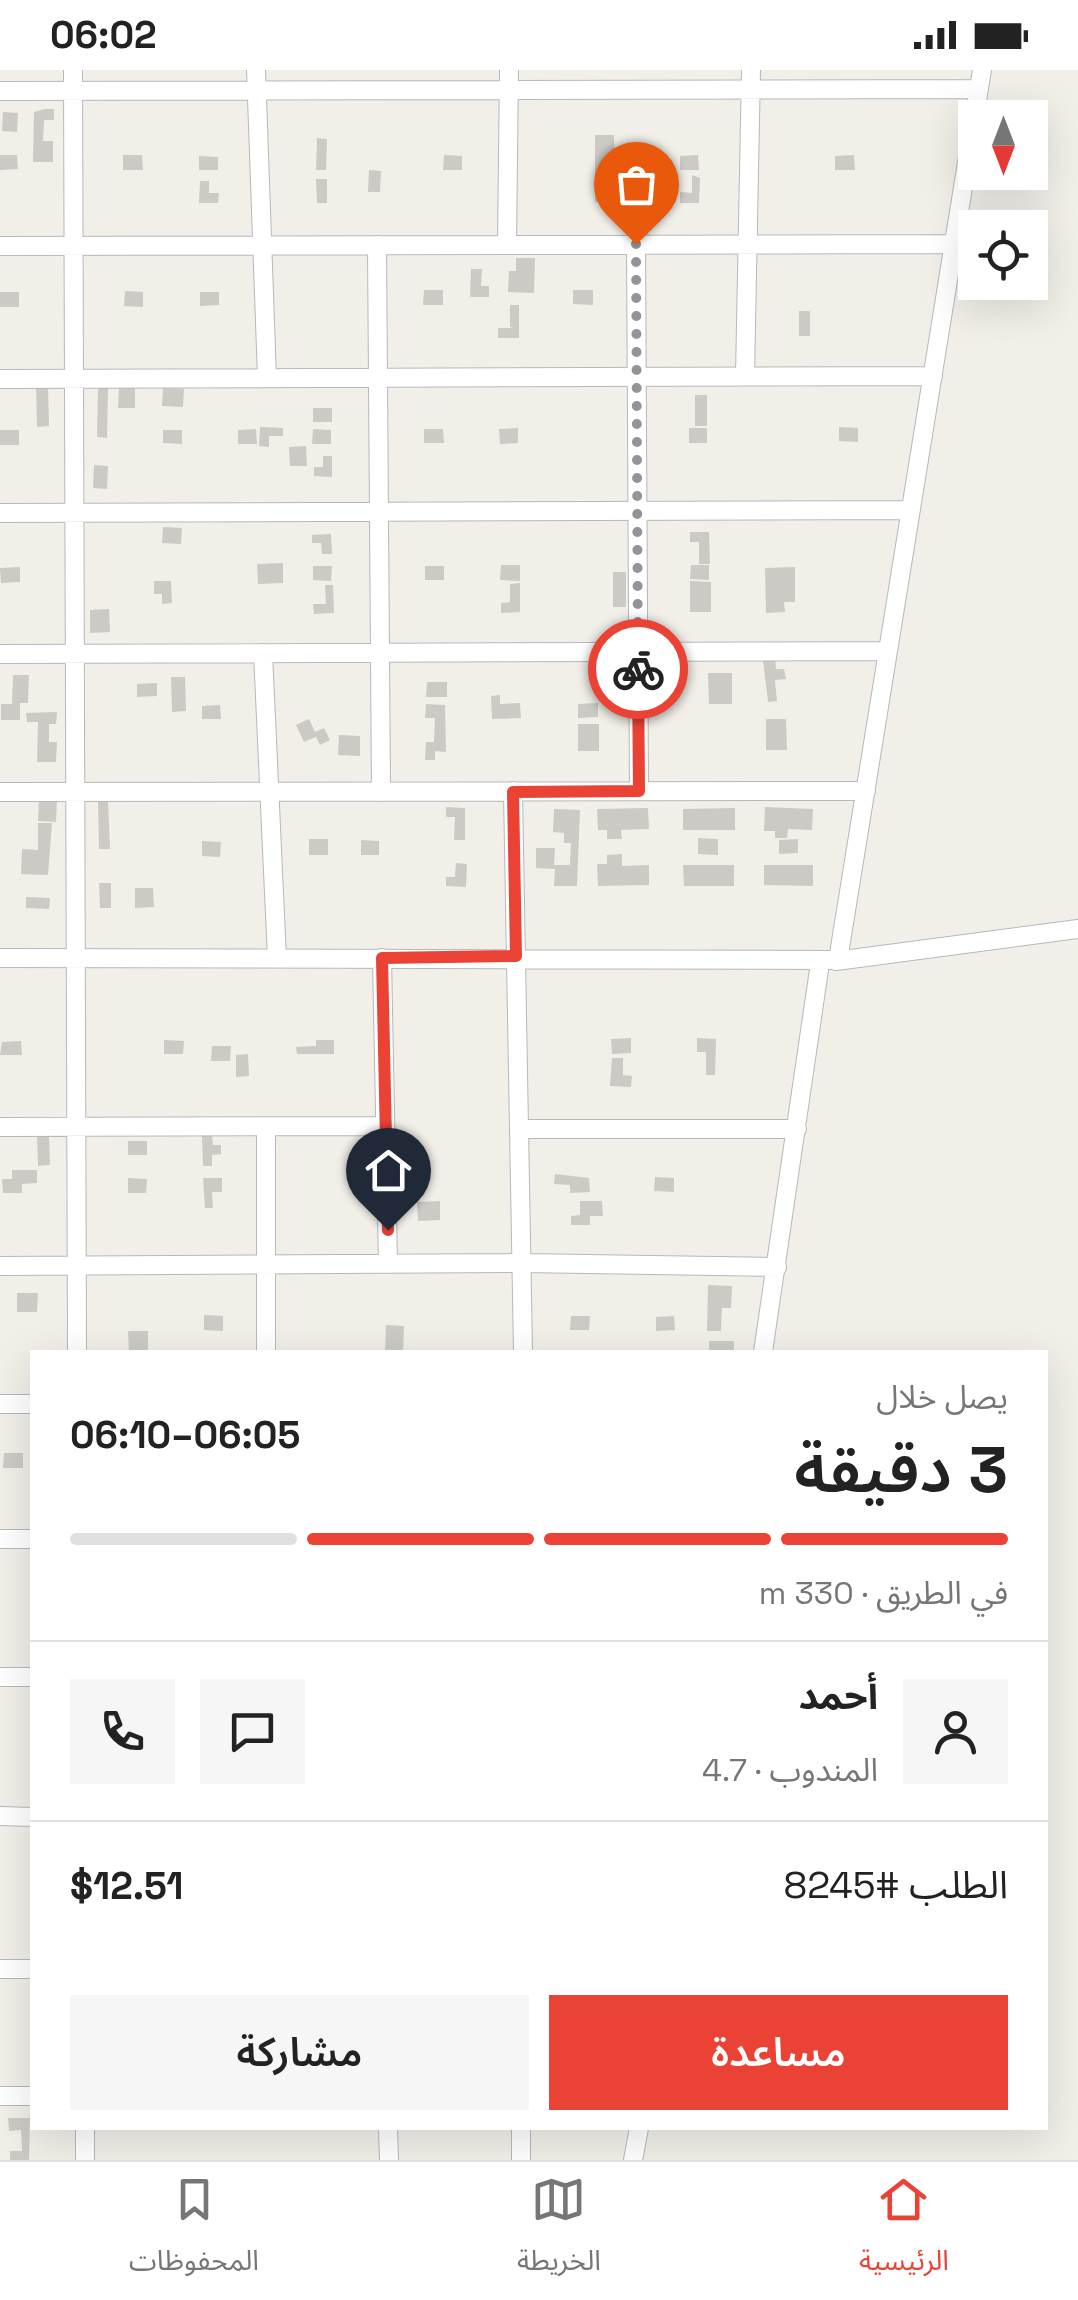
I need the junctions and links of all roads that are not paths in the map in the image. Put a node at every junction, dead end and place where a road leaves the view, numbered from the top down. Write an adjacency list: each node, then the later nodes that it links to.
1 (73, 70): 9 (street)
2 (256, 70): 6 (street)
3 (509, 70): 7 (street)
4 (752, 80): 5 (street); 7 (street); 11 (street)
5 (981, 80): 12 (street)
6 (256, 90): 7 (street); 9 (street); 13 (street)
7 (509, 90): 15 (street)
8 (0, 91): 9 (street)
9 (74, 91): 17 (street)
10 (636, 244): 11 (street); 15 (street); 18 (street)
11 (748, 244): 12 (street); 19 (street)
12 (954, 244): 20 (street)
13 (263, 245): 14 (street); 17 (street); 22 (street)
14 (376, 245): 15 (street); 23 (street)
15 (507, 245)
16 (0, 246): 17 (street)
17 (72, 246): 21 (street)
18 (636, 376): 19 (street); 23 (street); 25 (street)
19 (745, 376): 20 (street)
20 (933, 376): 26 (street)
21 (74, 378): 22 (street); 24 (street); 29 (street)
22 (267, 378): 23 (street)
23 (378, 378): 27 (street)
24 (0, 379)
25 (637, 510): 26 (street); 27 (street); 33 (street)
26 (911, 510): 30 (street)
27 (379, 511): 29 (street); 32 (street)
28 (0, 512): 29 (street)
29 (74, 512): 35 (street)
30 (888, 651): 33 (street); 37 (street)
31 (264, 652): 32 (street); 35 (street); 40 (street)
32 (380, 652): 33 (street); 41 (street)
33 (638, 652): 36 (street)
34 (0, 654): 35 (street)
35 (74, 654): 39 (street)
36 (639, 791): 37 (street); 42 (street)
37 (866, 791): 49 (street)
38 (0, 792): 39 (street)
39 (74, 792): 40 (street); 46 (street)
40 (269, 792): 41 (street); 47 (street)
41 (381, 792): 42 (street)
42 (513, 792): 44 (street)
43 (1078, 929): 49 (street)
44 (516, 956): 48 (street); 49 (street); 54 (street)
45 (0, 958): 46 (street)
46 (75, 958): 47 (street); 51 (street)
47 (277, 958): 48 (street)
48 (382, 958): 50 (street)
49 (828, 962): 55 (street)
50 (386, 1126): 52 (street); 57 (street)
51 (75, 1127): 52 (street); 53 (street); 58 (street)
52 (266, 1127): 60 (street)
53 (0, 1128)
54 (521, 1130): 55 (street); 56 (street)
55 (797, 1130): 61 (street)
56 (522, 1263): 57 (street); 61 (street); 64 (street)
57 (388, 1264): 60 (street)
58 (77, 1265): 59 (street); 60 (street); 62 (street)
59 (0, 1266)
60 (266, 1266): 63 (street)
61 (777, 1267): 65 (street)
62 (76, 1350)
63 (266, 1350)
64 (523, 1350)
65 (763, 1350)
66 (0, 1404): 67 (street)
67 (30, 1404)
68 (0, 1539): 69 (street)
69 (30, 1539)
70 (0, 1677): 71 (street)
71 (30, 1677)
72 (0, 1816): 73 (street)
73 (30, 1816)
74 (0, 1969): 75 (street)
75 (30, 1969)
76 (0, 2096): 77 (street)
77 (30, 2096)
78 (85, 2130): 82 (street)
79 (388, 2130): 83 (street)
80 (521, 2130): 84 (street)
81 (639, 2130): 85 (street)
82 (85, 2160)
83 (388, 2160)
84 (521, 2160)
85 (633, 2160)

